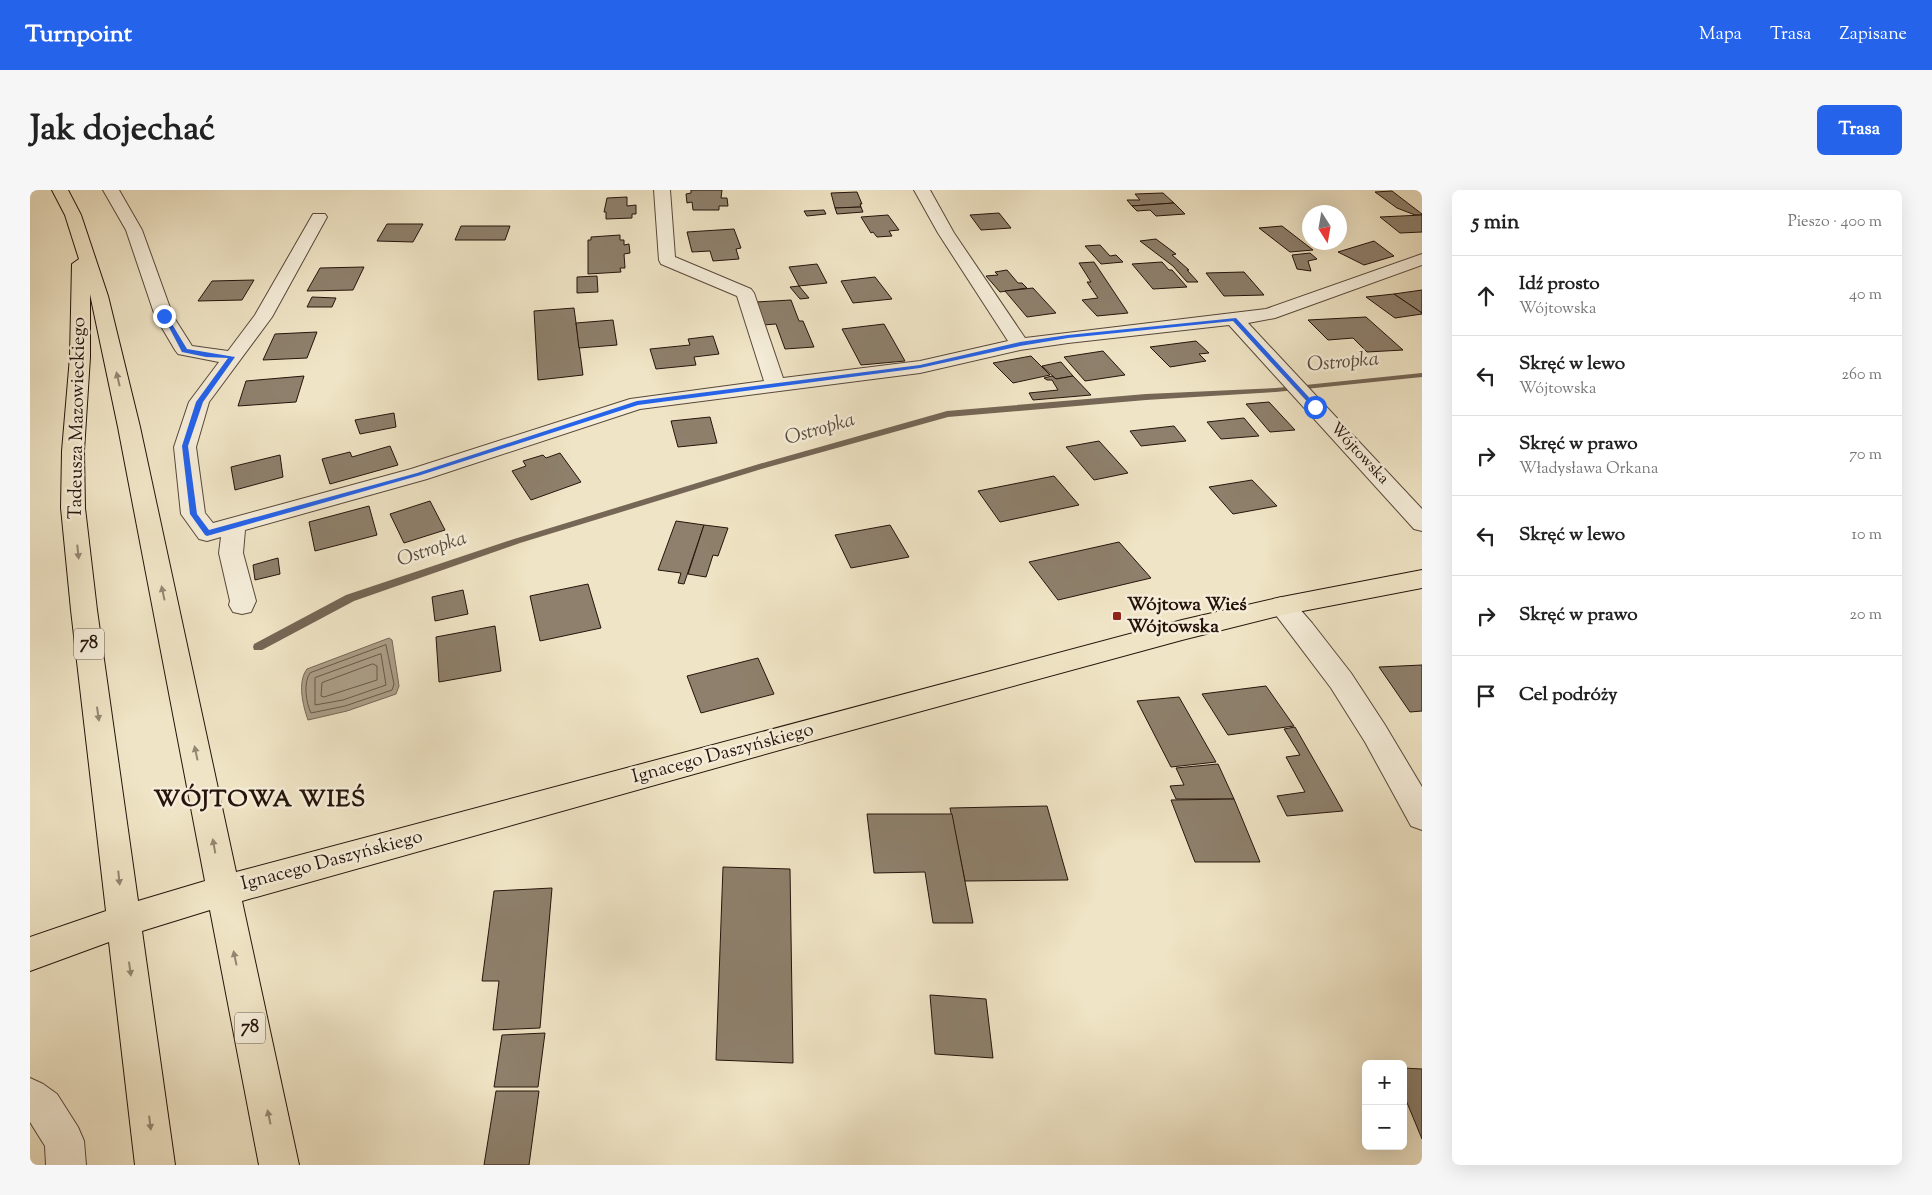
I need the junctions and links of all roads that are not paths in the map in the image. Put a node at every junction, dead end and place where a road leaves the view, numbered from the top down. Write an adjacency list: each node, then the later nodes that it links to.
1 (60, 190): 6 (main road, Tadeusza Mazowieckiego / 78)
2 (111, 190): 10 (street)
3 (662, 190): 11 (street)
4 (922, 190): 9 (street)
5 (319, 216): 10 (street)
6 (81, 243): 18 (main road, Tadeusza Mazowieckiego / 78, one-way to 6); 19 (main road, Tadeusza Mazowieckiego / 78, one-way to 19)
7 (1422, 259): 8 (street)
8 (1234, 319): 9 (street); 12 (street, Wójtowska)
9 (1020, 344): 11 (street)
10 (232, 357): 13 (street)
11 (776, 386): 13 (street)
12 (1422, 523)
13 (234, 526): 15 (street)
14 (1422, 578): 16 (main road, Ignacego Daszyńskiego)
15 (242, 605)
16 (1282, 606): 17 (street); 18 (main road, Ignacego Daszyńskiego)
17 (1422, 816)
18 (222, 891): 19 (main road, Ignacego Daszyńskiego); 24 (main road, 78, one-way to 18)
19 (123, 921): 20 (main road, Ignacego Daszyńskiego); 23 (main road, 78, one-way to 23)
20 (30, 954)
21 (30, 1097): 22 (street)
22 (66, 1165)
23 (155, 1165)
24 (279, 1165)

